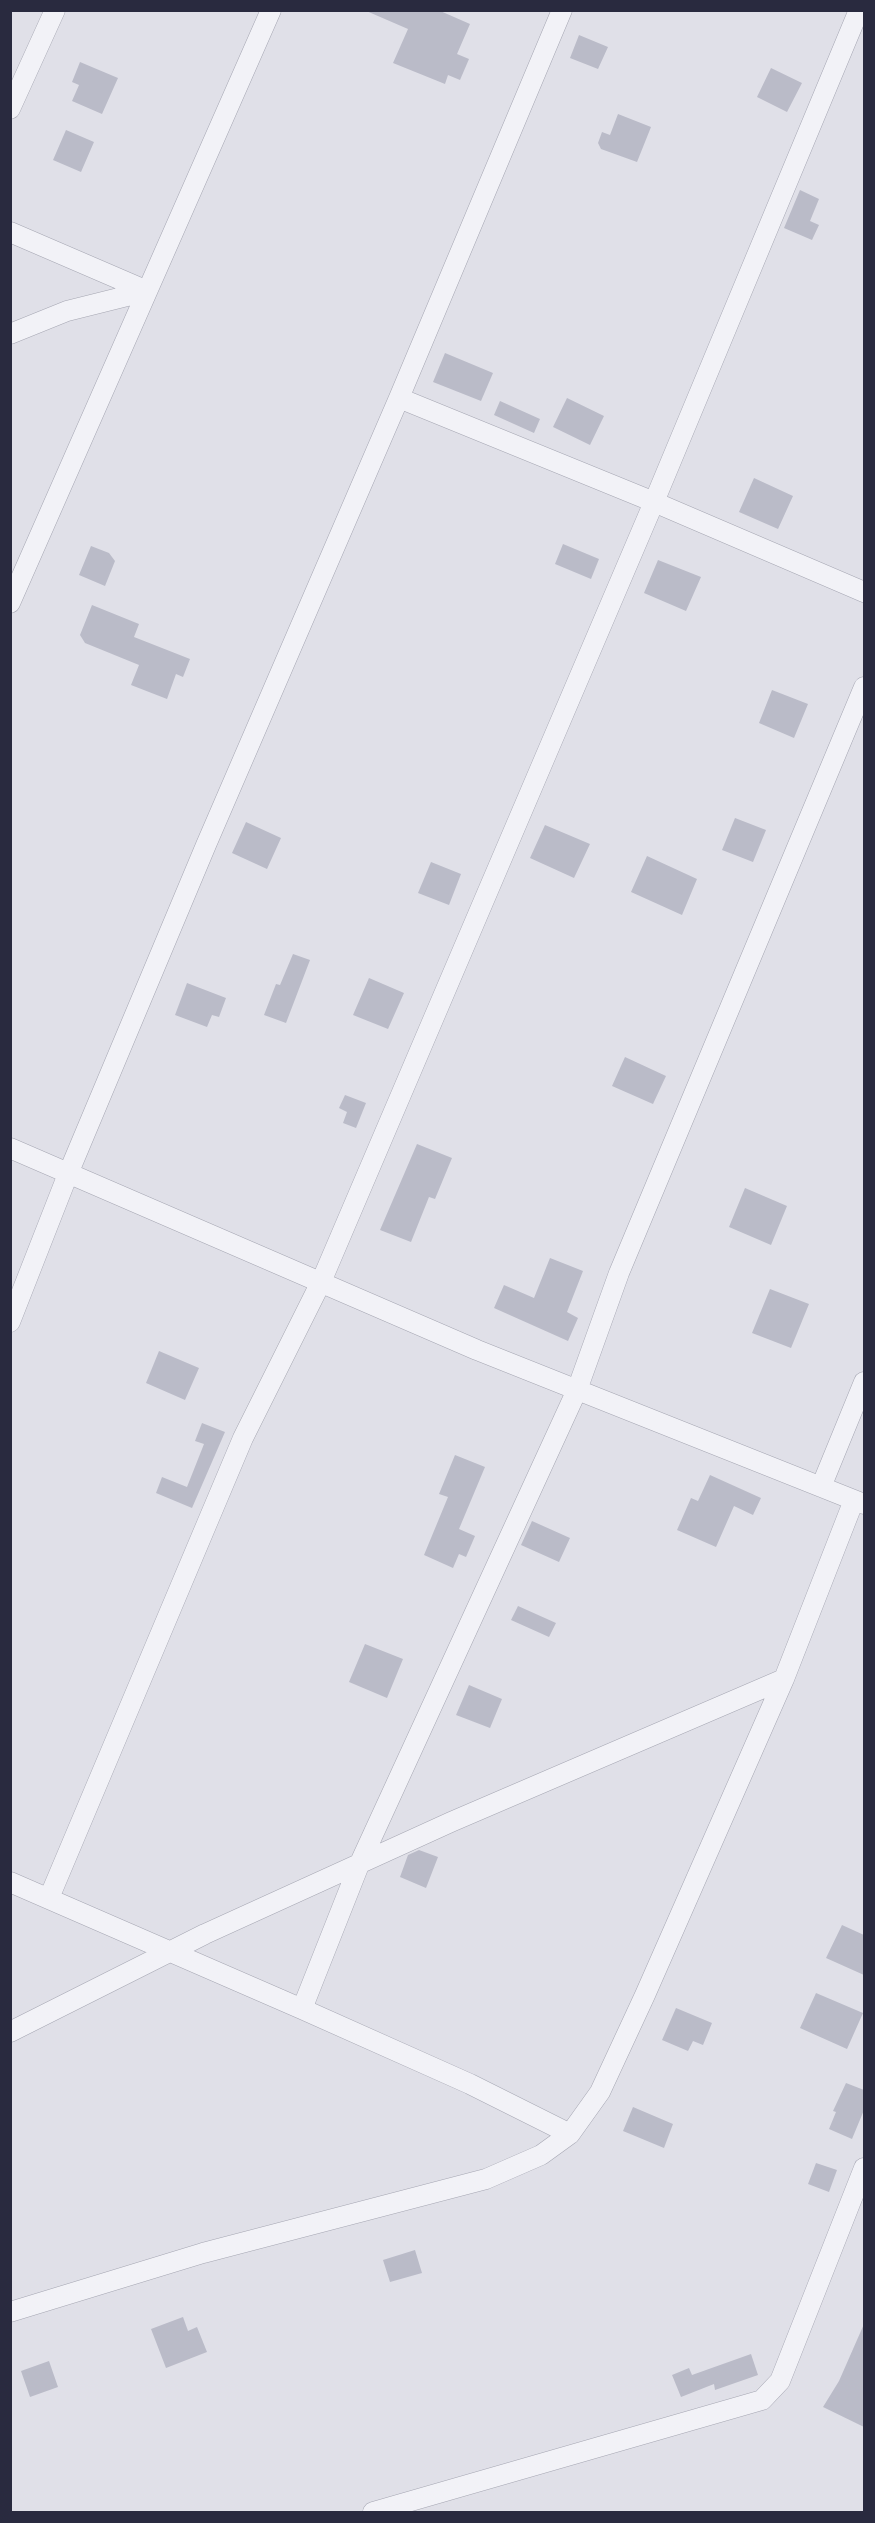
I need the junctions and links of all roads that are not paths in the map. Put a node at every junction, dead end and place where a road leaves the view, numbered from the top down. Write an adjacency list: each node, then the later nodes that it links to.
1 (55, 10): 5 (street)
2 (271, 10): 7 (street)
3 (562, 10): 9 (street)
4 (859, 10): 10 (street)
5 (10, 109)
6 (10, 232): 7 (street)
7 (147, 291): 8 (street); 12 (street)
8 (10, 334)
9 (399, 398): 10 (street); 15 (street)
10 (654, 502): 11 (street); 16 (street)
11 (864, 592)
12 (10, 603)
13 (864, 687): 19 (street)
14 (10, 1148): 15 (street)
15 (68, 1174): 16 (street); 17 (street)
16 (321, 1282): 19 (street); 25 (street)
17 (10, 1322)
18 (864, 1382): 20 (street)
19 (576, 1390): 20 (street); 23 (street)
20 (821, 1487): 21 (street)
21 (859, 1502): 22 (street)
22 (784, 1679): 23 (street); 29 (street)
23 (358, 1865): 26 (street); 27 (street)
24 (10, 1882): 25 (street)
25 (49, 1898): 26 (street)
26 (171, 1952): 27 (street); 28 (street)
27 (302, 2009): 29 (street)
28 (10, 2032)
29 (570, 2134): 31 (street)
30 (864, 2168): 32 (street)
31 (10, 2312)
32 (373, 2512)

